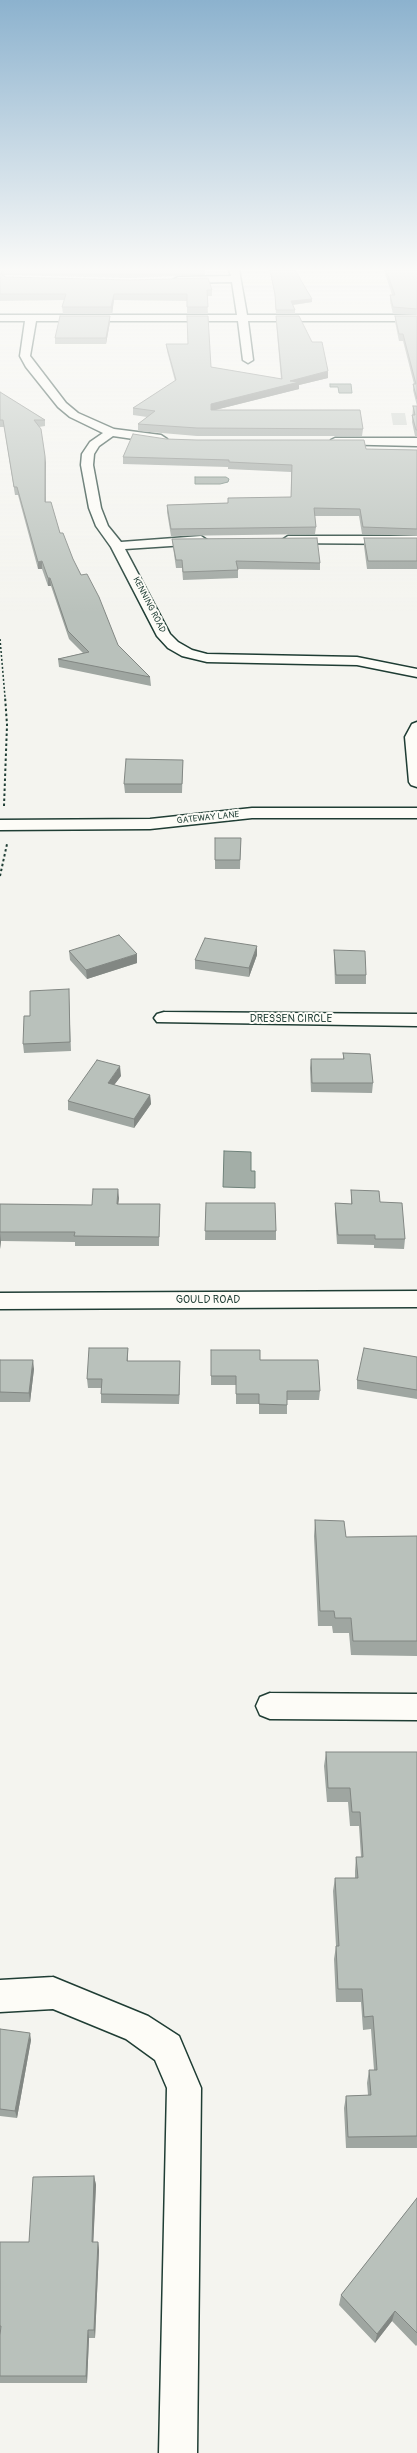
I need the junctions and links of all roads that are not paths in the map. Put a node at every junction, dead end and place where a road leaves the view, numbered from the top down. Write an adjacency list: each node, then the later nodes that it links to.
1 (46, 384): 2 (street)
2 (111, 432): 3 (street); 9 (street, KENNING ROAD)
3 (174, 440)
4 (323, 442): 5 (street)
5 (417, 442)
6 (216, 539): 9 (street)
7 (277, 540): 8 (street)
8 (417, 540)
9 (117, 546): 10 (street, KENNING ROAD)
10 (417, 673)
11 (417, 727): 12 (street)
12 (417, 782)
13 (417, 813): 14 (street, GATEWAY LANE)
14 (3, 825)
15 (164, 1018): 16 (street, DRESSEN CIRCLE)
16 (417, 1020)
17 (417, 1299): 18 (street, GOULD ROAD)
18 (0, 1300)
19 (270, 1706): 20 (street)
20 (417, 1707)
21 (0, 1996): 22 (street)
22 (178, 2453)

